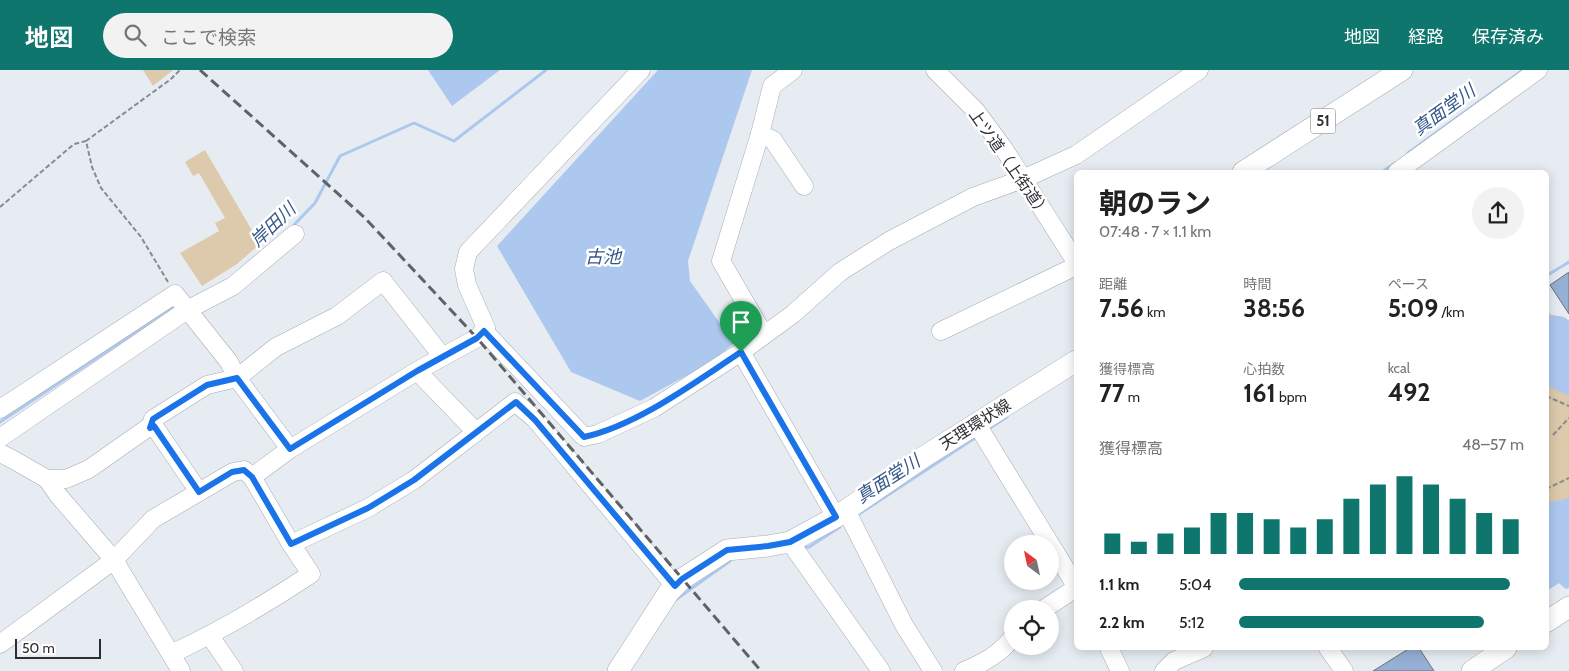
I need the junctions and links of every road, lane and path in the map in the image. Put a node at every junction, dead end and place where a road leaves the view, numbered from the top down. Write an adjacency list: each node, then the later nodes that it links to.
1 (180, 70): 9 (path)
2 (641, 70): 20 (street)
3 (793, 70): 8 (street)
4 (935, 70): 12 (street, 上ツ道（上街道）)
5 (1199, 70): 12 (street)
6 (1402, 70): 10 (main road, 51)
7 (1538, 70): 11 (street)
8 (760, 134): 13 (street); 22 (street)
9 (86, 141): 14 (path); 18 (path)
10 (1246, 170)
11 (1400, 170)
12 (1023, 179): 16 (street, 上ツ道（上街道）); 22 (street)
13 (804, 186)
14 (0, 207)
15 (295, 234): 19 (street)
16 (1074, 259)
17 (1074, 267): 21 (street)
18 (175, 294): 19 (street); 30 (street)
19 (187, 310): 27 (street); 36 (street)
20 (484, 331): 23 (street); 24 (street)
21 (941, 331)
22 (764, 335): 23 (street)
23 (741, 352): 44 (street)
24 (442, 356): 26 (street); 27 (street)
25 (1074, 362): 32 (main road, 天理環状線)
26 (417, 371): 34 (street); 37 (street)
27 (237, 378): 33 (street); 37 (street)
28 (1549, 397): 29 (path)
29 (1569, 406)
30 (0, 409)
31 (1569, 418): 35 (path)
32 (976, 423): 44 (main road, 天理環状線); 48 (street)
33 (150, 428): 41 (street); 43 (street)
34 (476, 432): 46 (street); 49 (street)
35 (1554, 435)
36 (0, 438)
37 (290, 449): 39 (street)
38 (0, 453): 41 (street)
39 (252, 477): 43 (street); 46 (street)
40 (1569, 478): 42 (path)
41 (47, 479): 47 (street)
42 (1549, 490)
43 (199, 492): 47 (street)
44 (841, 514): 45 (main road, 天理環状線); 66 (street)
45 (790, 542): 49 (main road, 天理環状線); 65 (street)
46 (291, 544): 54 (street)
47 (114, 560): 55 (street); 61 (street)
48 (1074, 584)
49 (675, 586): 64 (main road, 天理環状線)
50 (1074, 588): 51 (street)
51 (1057, 600)
52 (1569, 607): 53 (main road)
53 (1549, 620)
54 (210, 636): 61 (street); 63 (street)
55 (0, 644)
56 (1004, 649): 67 (street)
57 (1110, 650): 68 (street)
58 (1199, 650): 69 (street)
59 (1329, 650): 70 (street)
60 (1501, 650): 71 (main road)
61 (171, 654): 62 (street)
62 (181, 671)
63 (234, 671)
64 (618, 671)
65 (881, 671)
66 (933, 671)
67 (964, 671)
68 (1120, 671)
69 (1165, 671)
70 (1344, 671)
71 (1472, 671)

